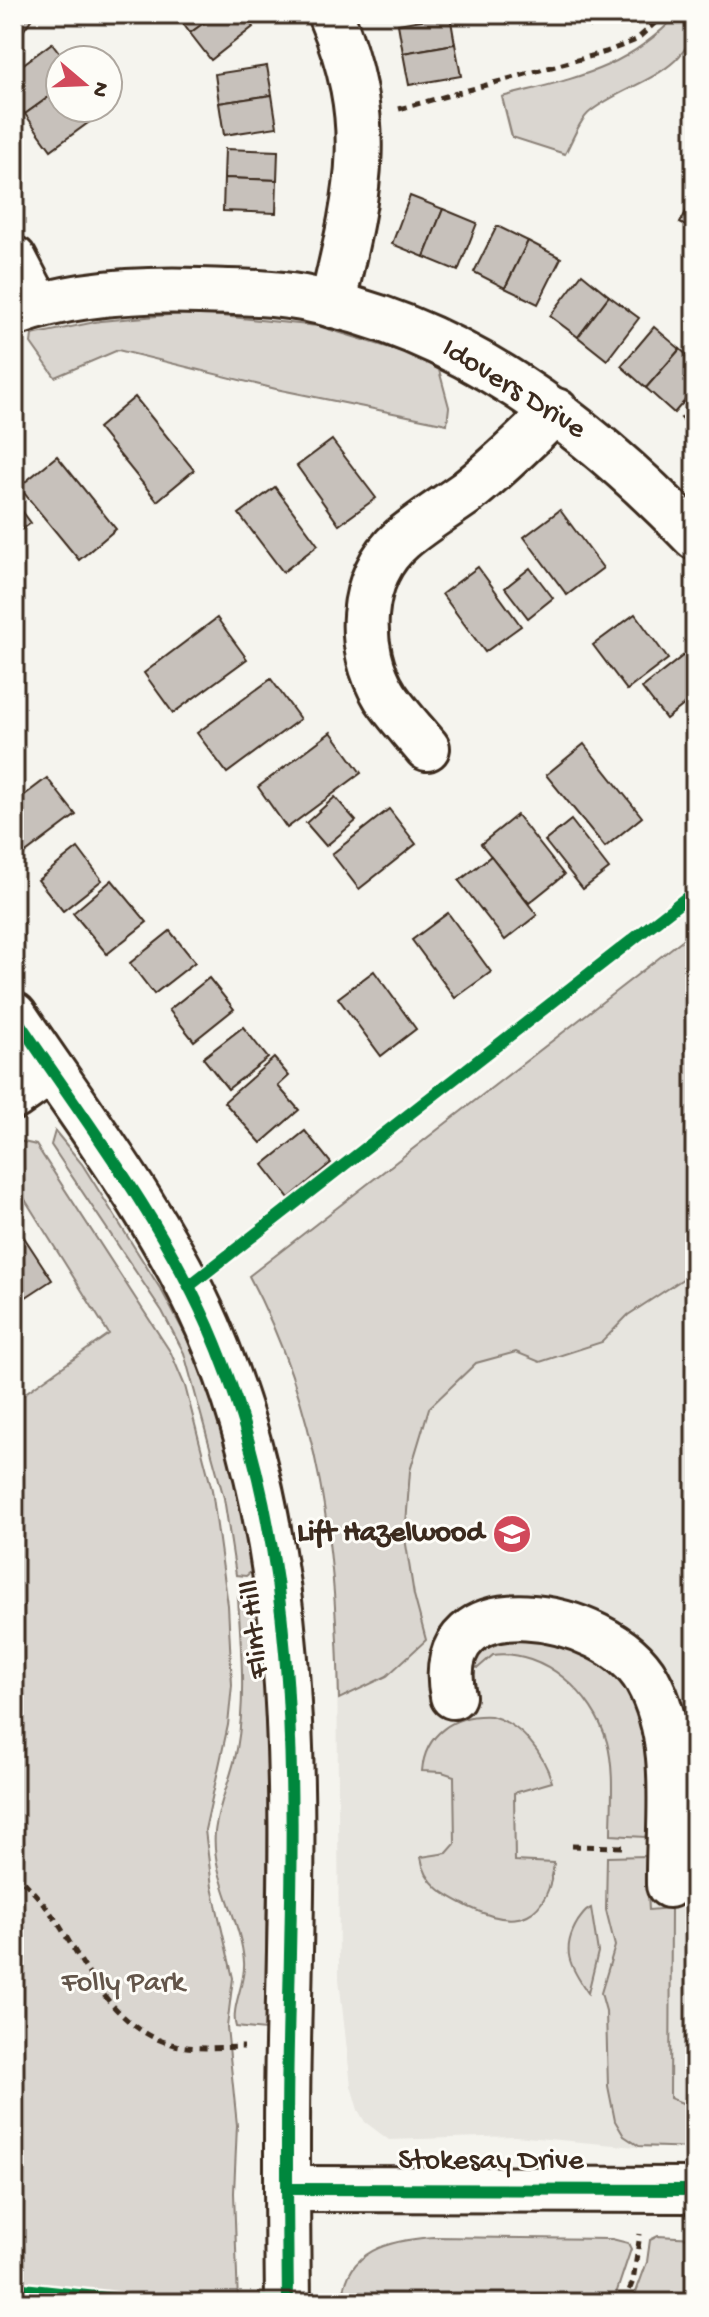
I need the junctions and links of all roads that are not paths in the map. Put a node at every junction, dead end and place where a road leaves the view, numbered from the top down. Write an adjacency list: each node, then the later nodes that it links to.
1 (330, 14): 3 (street)
2 (14, 259): 4 (street)
3 (332, 305): 4 (street, Idovers Drive); 5 (street, Idovers Drive)
4 (26, 310)
5 (556, 411): 6 (street, Idovers Drive); 7 (street)
6 (695, 537)
7 (427, 748)
8 (14, 1015): 9 (street, Flint Hill)
9 (51, 1071): 10 (street); 13 (street, Flint Hill)
10 (14, 1097)
11 (453, 1696): 12 (street)
12 (669, 1867)
13 (287, 2189): 14 (street, Stokesay Drive); 15 (street, Flint Hill)
14 (695, 2190)
15 (288, 2303)

